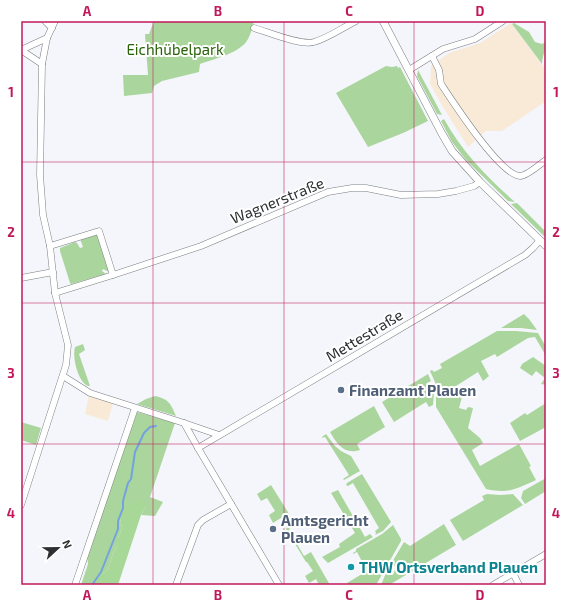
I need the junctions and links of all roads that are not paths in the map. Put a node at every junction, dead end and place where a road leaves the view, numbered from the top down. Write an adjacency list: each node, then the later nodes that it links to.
1 (46, 21): 6 (street)
2 (55, 21): 6 (street)
3 (356, 21): 7 (street)
4 (383, 21): 12 (street)
5 (503, 21): 10 (street)
6 (52, 28): 8 (street)
7 (254, 28)
8 (47, 38): 9 (street); 11 (street)
9 (21, 50): 11 (street)
10 (432, 56): 12 (street); 13 (street)
11 (42, 64): 16 (street)
12 (409, 70): 14 (street)
13 (546, 160)
14 (480, 182): 15 (street); 19 (street, Wagnerstraße)
15 (540, 240): 17 (street); 25 (street, Mettestraße)
16 (50, 246): 18 (street); 19 (street)
17 (546, 246)
18 (53, 272): 20 (street); 21 (street)
19 (113, 275): 21 (street, Wagnerstraße)
20 (21, 278)
21 (55, 293): 22 (street)
22 (63, 376): 23 (street); 28 (street)
23 (135, 408): 24 (street); 31 (street)
24 (184, 423): 25 (street); 26 (street)
25 (219, 435): 26 (street, Mettestraße)
26 (198, 448): 27 (street)
27 (231, 504): 32 (street); 33 (street)
28 (21, 505)
29 (546, 554): 30 (street)
30 (513, 573): 34 (street); 35 (street)
31 (75, 585)
32 (176, 585)
33 (279, 585)
34 (493, 585)
35 (519, 585)

